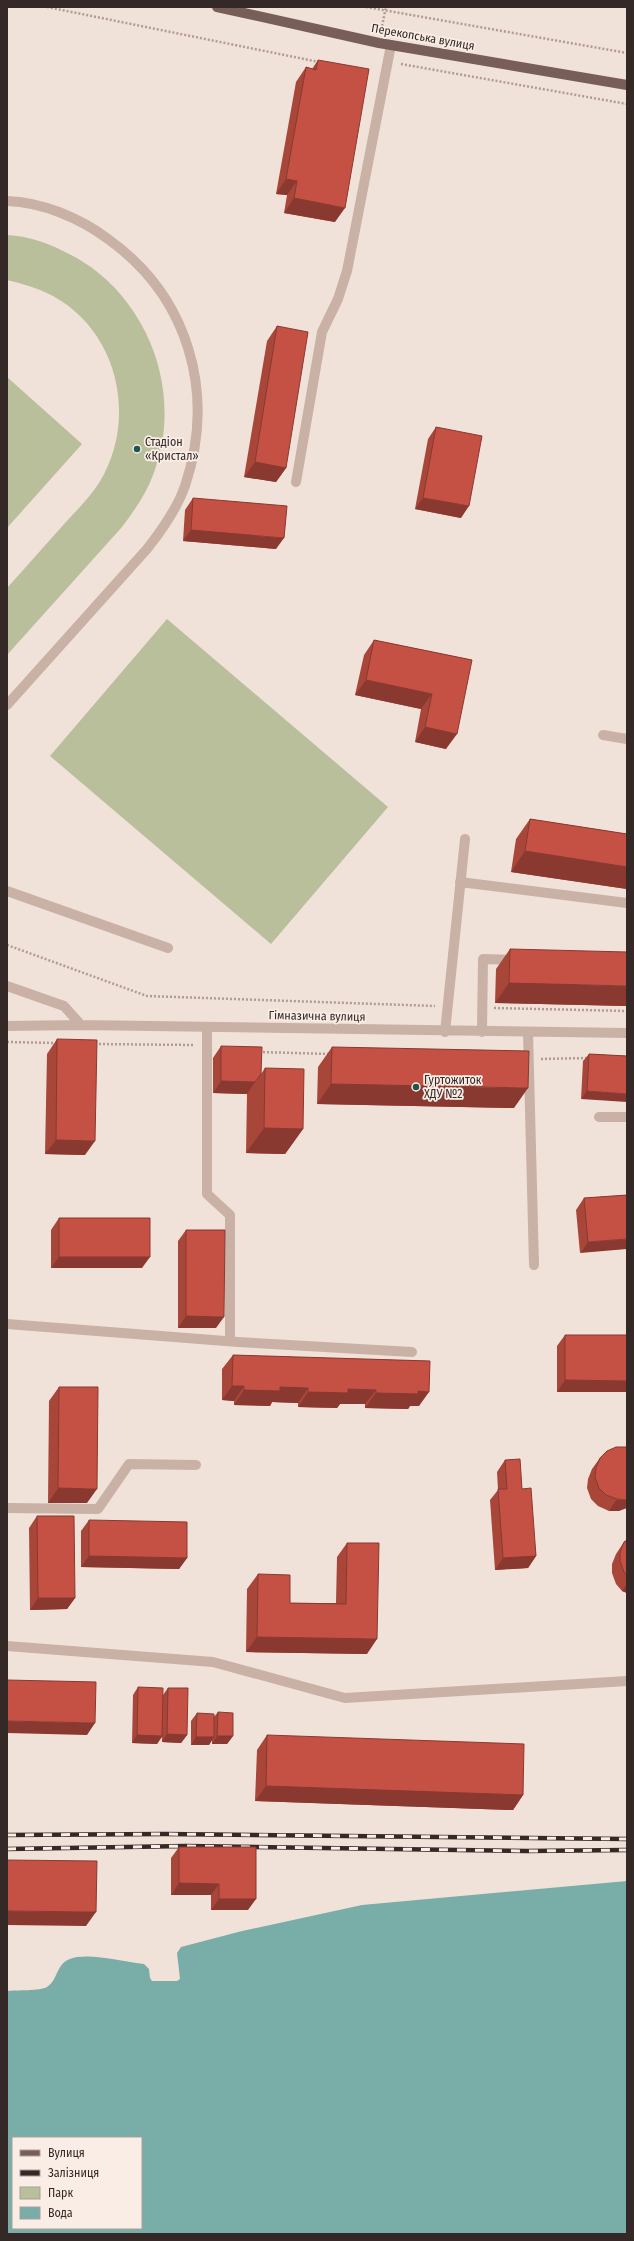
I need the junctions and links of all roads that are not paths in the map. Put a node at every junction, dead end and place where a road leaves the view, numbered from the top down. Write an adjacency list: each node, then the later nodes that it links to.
1 (217, 7): 2 (main road, Перекопська вулиця)
2 (391, 45): 3 (main road, Перекопська вулиця); 5 (street)
3 (627, 85)
4 (7, 201): 6 (street)
5 (296, 482)
6 (7, 705)
7 (603, 735): 8 (street)
8 (627, 739)
9 (465, 839): 10 (street)
10 (460, 882): 12 (street); 19 (street)
11 (7, 891): 13 (street)
12 (627, 903)
13 (168, 948)
14 (528, 960): 20 (street)
15 (7, 986): 16 (street)
16 (82, 1025): 17 (street, Гімназична вулиця); 18 (street, Гімназична вулиця)
17 (7, 1026)
18 (207, 1027): 19 (street, Гімназична вулиця); 27 (street)
19 (445, 1032): 20 (street, Гімназична вулиця)
20 (482, 1032): 21 (street, Гімназична вулиця)
21 (528, 1032): 22 (street, Гімназична вулиця); 25 (street)
22 (627, 1033)
23 (599, 1117): 24 (street)
24 (627, 1118)
25 (534, 1265)
26 (7, 1324): 27 (street)
27 (230, 1341): 28 (street)
28 (412, 1352)
29 (196, 1465): 30 (street)
30 (7, 1508)
31 (7, 1646): 32 (street)
32 (627, 1681)

